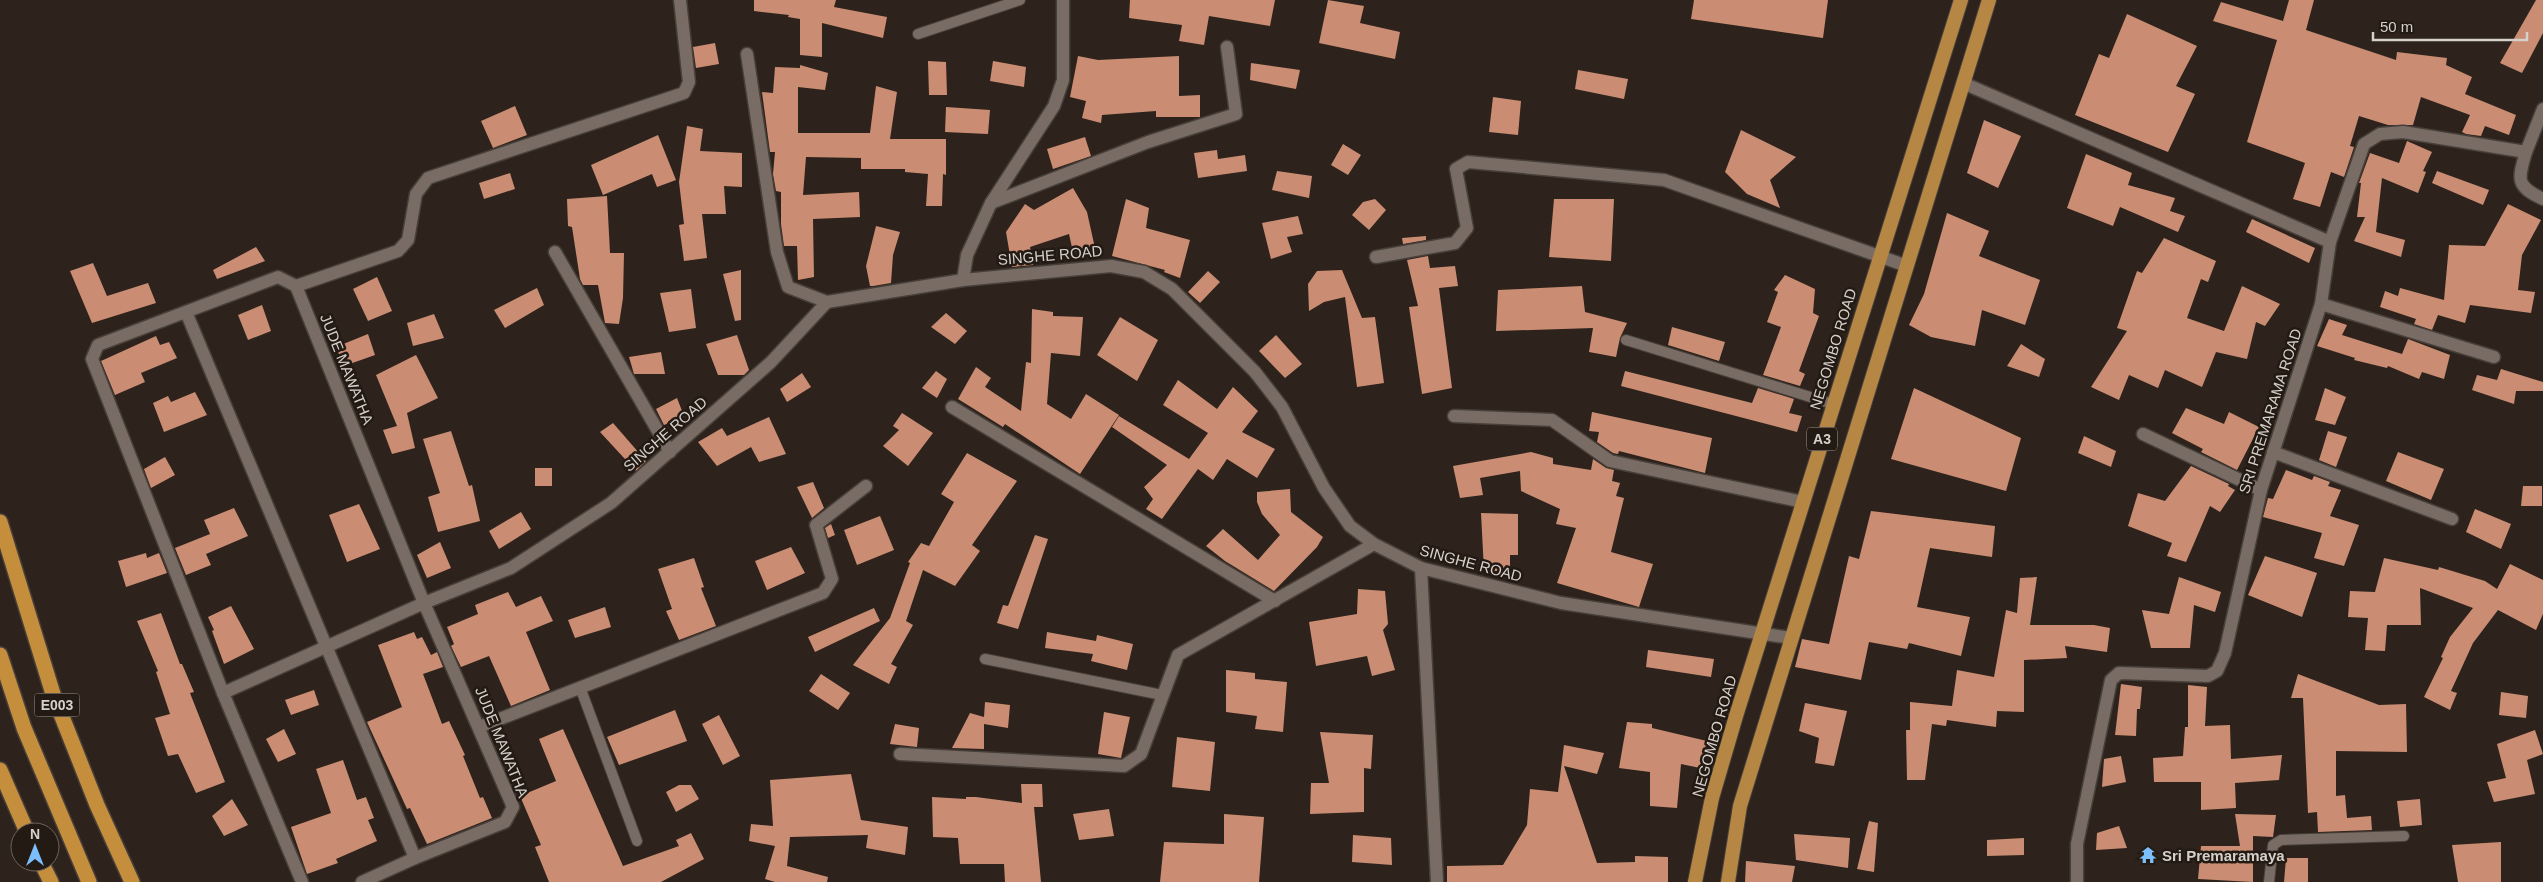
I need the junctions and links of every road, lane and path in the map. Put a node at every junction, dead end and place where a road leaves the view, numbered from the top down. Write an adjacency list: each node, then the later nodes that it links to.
1 (680, 0): 20 (street)
2 (1020, 0): 6 (lane)
3 (1063, 0): 13 (street)
4 (1961, 0): 17 (highway, NEGOMBO ROAD / A3)
5 (1989, 0): 9 (highway, A3)
6 (918, 34)
7 (1226, 47): 13 (street)
8 (747, 54): 21 (street)
9 (1963, 83): 14 (street); 18 (highway, A3)
10 (2543, 110): 11 (street)
11 (2526, 152): 12 (street); 14 (street, SRI PREMARAMA ROAD)
12 (2543, 199)
13 (991, 203): 19 (street)
14 (2330, 242): 22 (street, SRI PREMARAMA ROAD)
15 (555, 252): 30 (street)
16 (1376, 257): 17 (street)
17 (1879, 257): 18 (street); 26 (highway, NEGOMBO ROAD / A3)
18 (1907, 266): 42 (highway, A3)
19 (964, 280): 21 (street, SINGHE ROAD); 37 (street, SINGHE ROAD)
20 (296, 286): 23 (street); 40 (street, JUDE MAWATHA)
21 (827, 302): 30 (street, SINGHE ROAD)
22 (2321, 304): 25 (street); 31 (street, SRI PREMARAMA ROAD)
23 (186, 312): 43 (street); 47 (street)
24 (1626, 340): 26 (lane)
25 (2494, 357)
26 (1833, 404): 34 (highway, NEGOMBO ROAD / A3)
27 (952, 407): 39 (street)
28 (1454, 416): 34 (street)
29 (2143, 434): 33 (street)
30 (670, 452): 40 (street, SINGHE ROAD)
31 (2273, 452): 33 (street, SRI PREMARAMA ROAD); 35 (street)
32 (866, 486): 46 (street)
33 (2261, 490): 63 (street, SRI PREMARAMA ROAD)
34 (1803, 502): 41 (highway, NEGOMBO ROAD / A3)
35 (2452, 519)
36 (0, 522): 57 (highway, E003)
37 (1374, 544): 38 (street, SINGHE ROAD); 39 (street)
38 (1421, 568): 41 (street, SINGHE ROAD); 60 (street)
39 (1275, 601): 48 (street)
40 (424, 603): 43 (street, SINGHE ROAD); 49 (street, JUDE MAWATHA)
41 (1761, 633): 42 (street, SINGHE ROAD); 61 (highway, NEGOMBO ROAD / A3)
42 (1791, 638): 62 (highway, A3)
43 (325, 648): 47 (street, SINGHE ROAD); 55 (street)
44 (0, 655): 56 (highway, E003)
45 (985, 659): 48 (lane)
46 (580, 687): 49 (street); 54 (lane)
47 (223, 693): 58 (street)
48 (1162, 695): 50 (street)
49 (479, 727): 55 (street, JUDE MAWATHA)
50 (900, 754)
51 (0, 770): 52 (highway)
52 (23, 822)
53 (2404, 836): 64 (lane)
54 (637, 841)
55 (415, 858): 59 (street)
56 (89, 882)
57 (132, 882)
58 (302, 882)
59 (362, 882)
60 (1437, 882)
61 (1695, 882)
62 (1728, 882)
63 (2077, 882)
64 (2269, 882)

